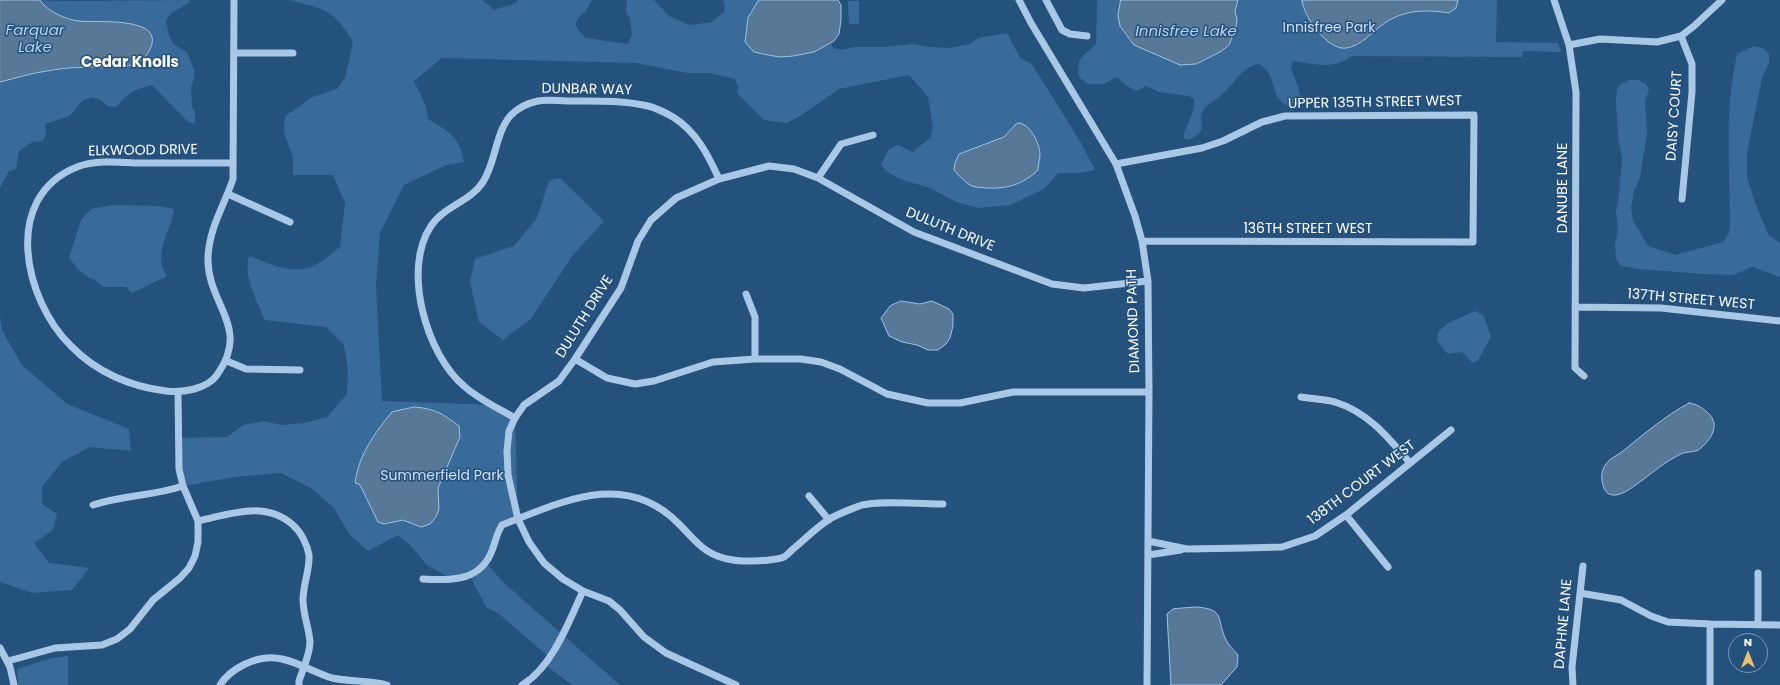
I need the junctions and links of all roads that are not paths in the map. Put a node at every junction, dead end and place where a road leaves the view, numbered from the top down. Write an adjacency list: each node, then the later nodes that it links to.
1 (234, 0): 9 (street, ELKWOOD DRIVE)
2 (1019, 0): 13 (street, DIAMOND PATH)
3 (1046, 0): 6 (street)
4 (1554, 0): 8 (street, DANUBE LANE)
5 (1722, 0): 7 (street)
6 (1087, 36)
7 (1681, 36): 8 (street); 17 (street, DAISY COURT)
8 (1570, 45): 23 (street, DANUBE LANE)
9 (234, 53): 10 (street); 12 (street, ELKWOOD DRIVE)
10 (293, 53)
11 (873, 135): 14 (street)
12 (233, 163): 16 (street, ELKWOOD DRIVE); 30 (street, ELKWOOD DRIVE)
13 (1116, 164): 19 (street, DIAMOND PATH); 20 (street, UPPER 135TH STREET WEST)
14 (818, 178): 15 (street, DULUTH DRIVE); 21 (street, DULUTH DRIVE)
15 (719, 179): 25 (street, DULUTH DRIVE); 33 (street, DUNBAR WAY)
16 (228, 194): 18 (street); 27 (street, ELKWOOD DRIVE)
17 (1682, 199)
18 (290, 222)
19 (1142, 241): 20 (street, 136TH STREET WEST); 21 (street, DIAMOND PATH)
20 (1473, 242)
21 (1148, 281): 31 (street, DIAMOND PATH)
22 (746, 294): 26 (street)
23 (1575, 307): 24 (street, 137TH STREET WEST); 29 (street, DANUBE LANE)
24 (1780, 321)
25 (575, 359): 26 (street); 33 (street, DULUTH DRIVE)
26 (755, 359): 31 (street)
27 (227, 361): 28 (street); 30 (street, ELKWOOD DRIVE)
28 (300, 370)
29 (1584, 376)
30 (178, 392): 36 (street)
31 (1149, 392): 44 (street, DIAMOND PATH)
32 (1301, 397): 35 (street)
33 (515, 418): 41 (street, DULUTH DRIVE)
34 (1451, 430): 35 (street, 138TH COURT WEST)
35 (1410, 463): 40 (street, 138TH COURT WEST)
36 (183, 486): 39 (street); 43 (street)
37 (809, 496): 42 (street)
38 (943, 504): 42 (street)
39 (93, 505)
40 (1346, 515): 45 (street, 138TH COURT WEST); 48 (street)
41 (518, 519): 42 (street); 50 (street); 51 (street, DULUTH DRIVE)
42 (828, 520)
43 (198, 521): 57 (street); 58 (street)
44 (1148, 541): 45 (street, 138TH COURT WEST); 46 (street, DIAMOND PATH)
45 (1187, 549): 46 (street, 138TH COURT WEST)
46 (1148, 555): 65 (street, DIAMOND PATH)
47 (1583, 566): 52 (street, DAPHNE LANE)
48 (1388, 567)
49 (1758, 573): 54 (street)
50 (423, 580)
51 (583, 591): 63 (street); 64 (street, DULUTH DRIVE)
52 (1580, 593): 53 (street); 66 (street, DAPHNE LANE)
53 (1710, 624): 54 (street); 67 (street)
54 (1758, 625): 55 (street)
55 (1780, 625)
56 (0, 648): 57 (street)
57 (8, 661): 59 (street)
58 (304, 666): 60 (street); 61 (street); 62 (street)
59 (14, 685)
60 (220, 685)
61 (299, 685)
62 (387, 685)
63 (522, 685)
64 (736, 685)
65 (1147, 685)
66 (1573, 685)
67 (1710, 685)

